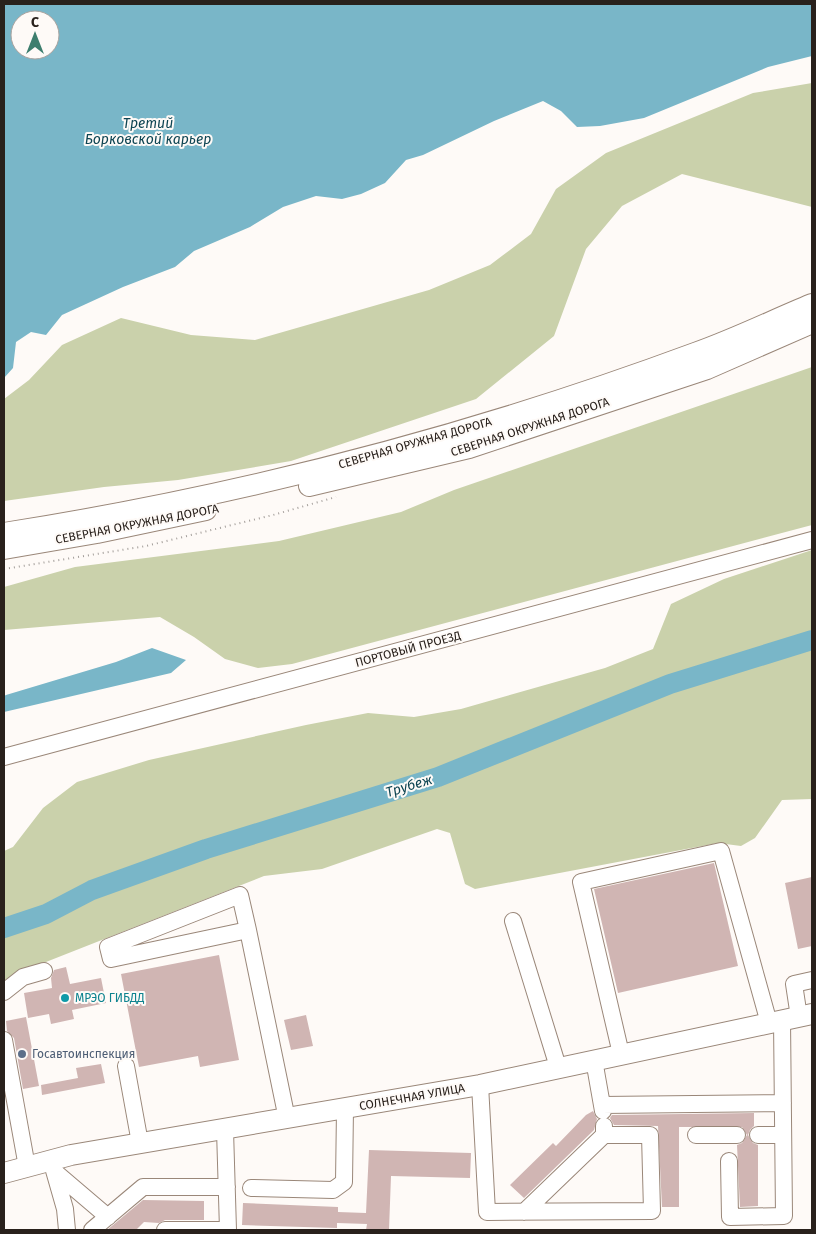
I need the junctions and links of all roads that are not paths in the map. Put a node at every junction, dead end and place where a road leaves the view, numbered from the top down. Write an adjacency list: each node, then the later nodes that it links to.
1 (812, 304): 3 (main road, СЕВЕРНАЯ ОРУЖНАЯ ДОРОГА)
2 (812, 323): 5 (main road, СЕВЕРНАЯ ОКРУЖНАЯ ДОРОГА)
3 (4, 533)
4 (812, 540): 6 (lane, ПОРТОВЫЙ ПРОЕЗД)
5 (4, 549)
6 (4, 757)
7 (513, 922): 17 (lane)
8 (248, 930): 8 (lane); 21 (lane)
9 (44, 971): 11 (lane)
10 (812, 980): 12 (lane)
11 (4, 992)
12 (790, 1018): 14 (main road, СОЛНЕЧНАЯ УЛИЦА); 14 (lane); 19 (lane)
13 (4, 1040): 31 (lane)
14 (621, 1054): 15 (main road, СОЛНЕЧНАЯ УЛИЦА)
15 (594, 1060): 17 (main road, СОЛНЕЧНАЯ УЛИЦА); 22 (lane)
16 (126, 1066): 28 (lane)
17 (558, 1067): 18 (main road, СОЛНЕЧНАЯ УЛИЦА)
18 (480, 1085): 20 (main road, СОЛНЕЧНАЯ УЛИЦА); 34 (lane)
19 (783, 1103): 22 (lane); 26 (lane)
20 (345, 1109): 21 (main road, СОЛНЕЧНАЯ УЛИЦА); 33 (lane)
21 (287, 1119): 23 (main road, СОЛНЕЧНАЯ УЛИЦА)
22 (603, 1119): 34 (lane); 34 (lane)
23 (226, 1130): 28 (main road, СОЛНЕЧНАЯ УЛИЦА); 32 (lane)
24 (696, 1135): 27 (lane)
25 (758, 1135): 26 (lane)
26 (783, 1135): 29 (lane)
27 (732, 1138)
28 (140, 1143): 30 (main road, СОЛНЕЧНАЯ УЛИЦА)
29 (729, 1161)
30 (53, 1166): 31 (main road, СОЛНЕЧНАЯ УЛИЦА); 35 (lane); 36 (lane)
31 (11, 1171)
32 (227, 1187): 35 (lane); 38 (lane)
33 (251, 1188)
34 (524, 1212)
35 (108, 1217): 37 (lane)
36 (67, 1230)
37 (92, 1230)
38 (164, 1230)

